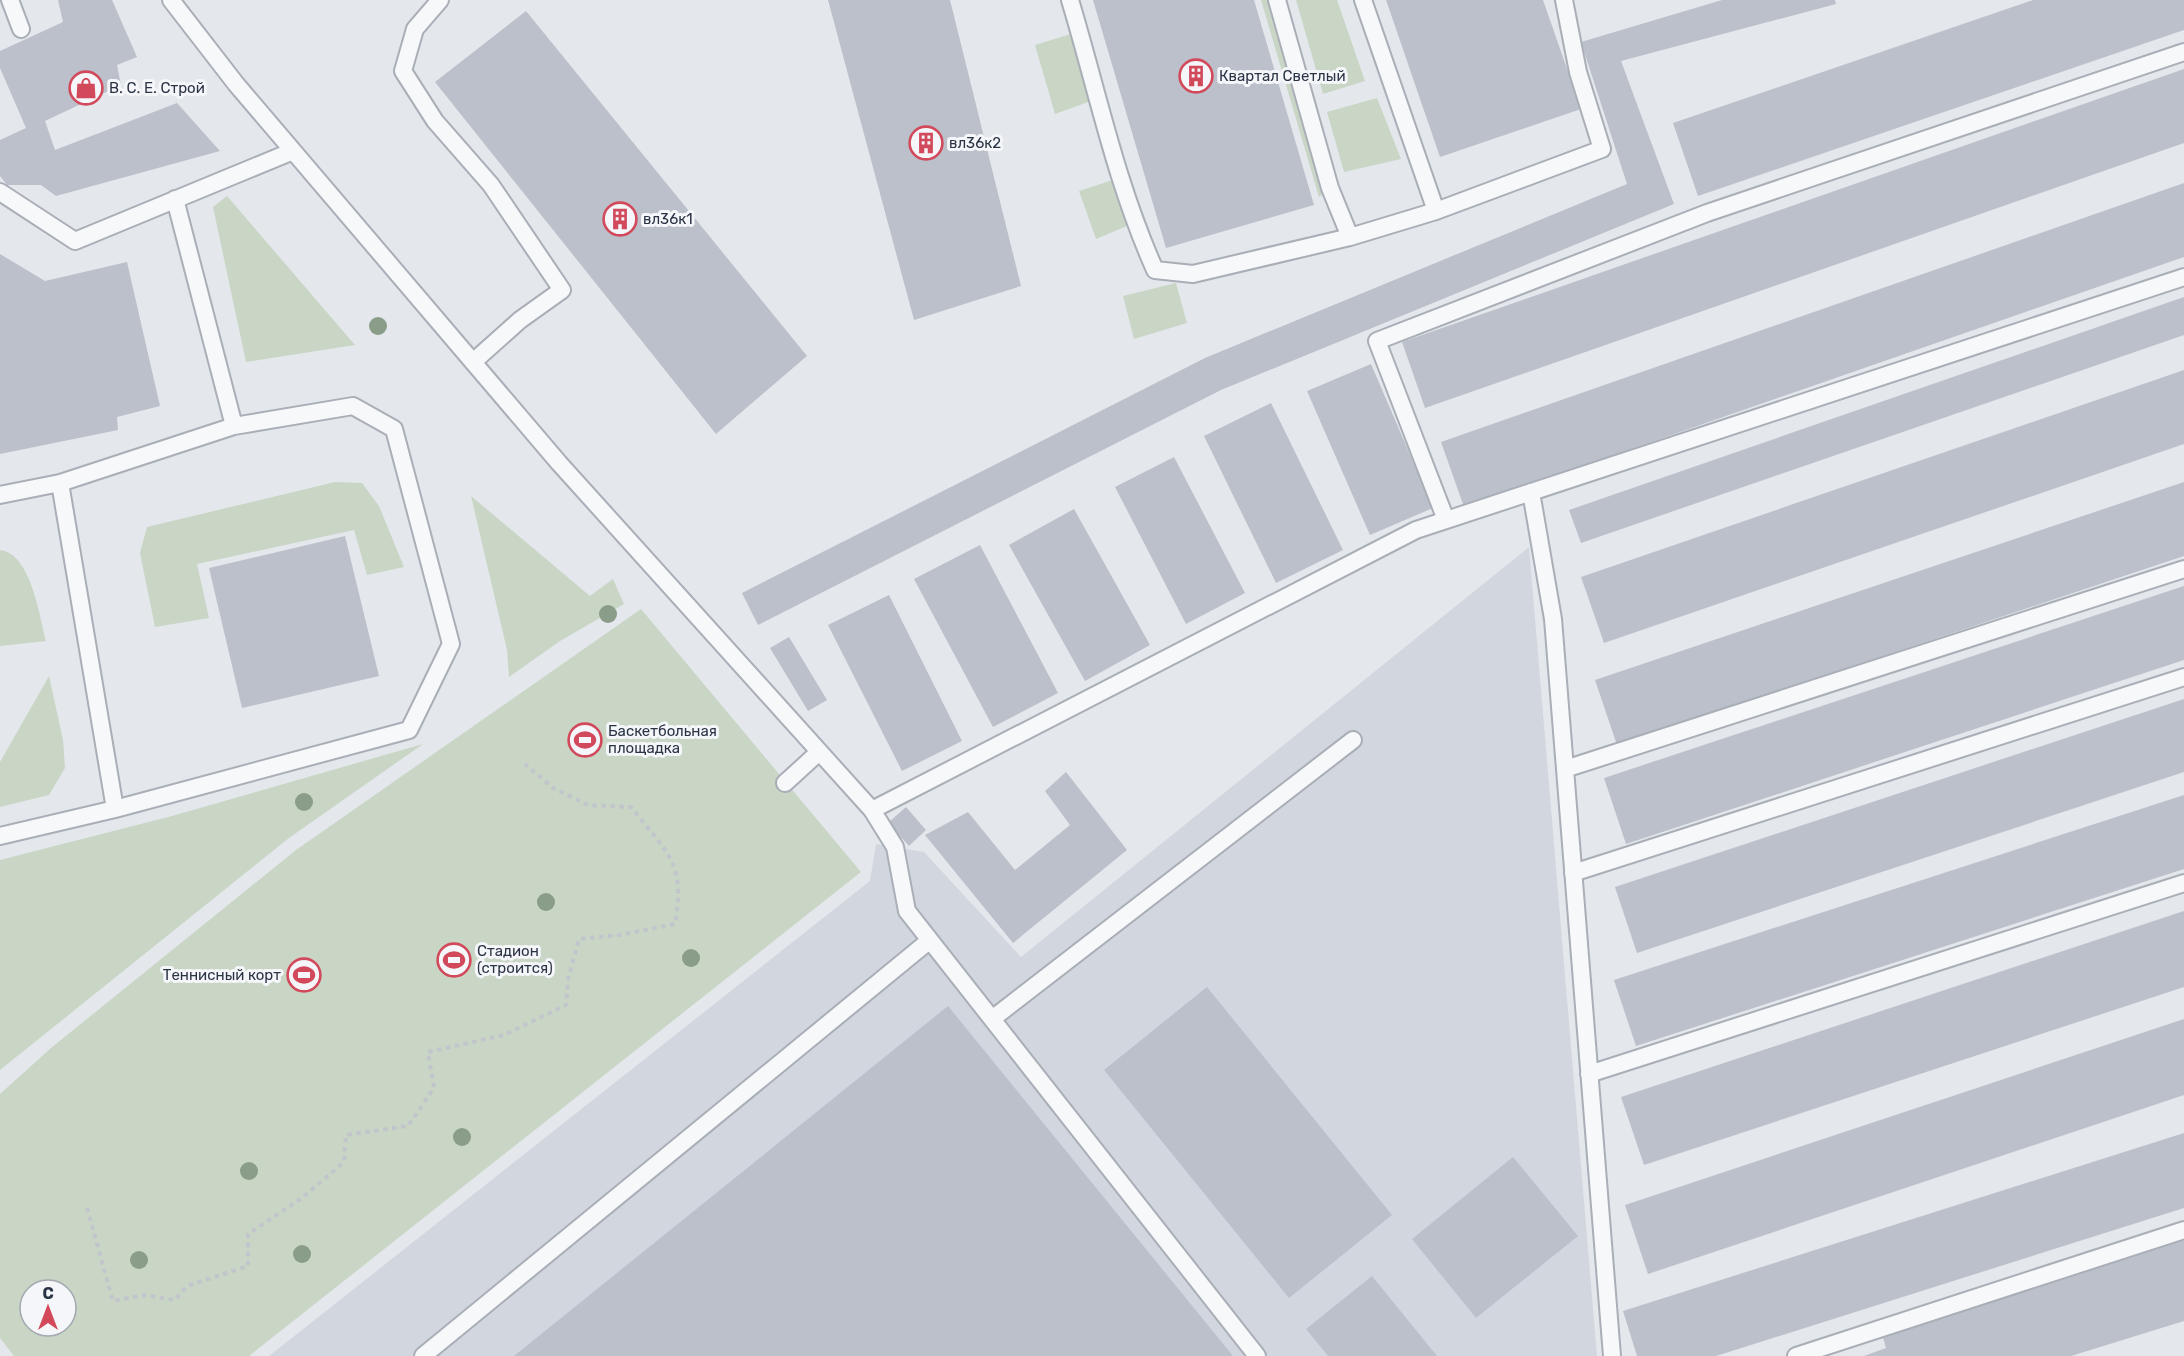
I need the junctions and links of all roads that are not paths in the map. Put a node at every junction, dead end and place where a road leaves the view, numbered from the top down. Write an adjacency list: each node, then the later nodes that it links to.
1 (10, 0): 8 (lane)
2 (171, 0): 10 (lane)
3 (440, 0): 16 (lane)
4 (1071, 0): 14 (lane)
5 (1277, 0): 14 (lane)
6 (1363, 0): 13 (lane)
7 (1564, 0): 13 (lane)
8 (21, 29)
9 (2184, 52): 21 (lane)
10 (293, 151): 12 (lane); 16 (lane)
11 (0, 192): 12 (lane)
12 (175, 199): 17 (lane)
13 (1436, 211): 14 (lane)
14 (1350, 237)
15 (2184, 277): 19 (lane)
16 (473, 362): 25 (lane)
17 (234, 426): 18 (lane); 28 (lane)
18 (60, 483): 20 (lane); 28 (lane)
19 (1531, 492): 21 (lane); 26 (lane)
20 (0, 495)
21 (1446, 520): 29 (lane)
22 (2184, 569): 26 (lane)
23 (2184, 678): 31 (lane)
24 (1353, 740): 34 (lane)
25 (819, 752): 27 (lane); 29 (lane)
26 (1565, 769): 31 (lane)
27 (785, 783)
28 (115, 808): 30 (lane)
29 (872, 810): 33 (lane)
30 (0, 836)
31 (1573, 873): 35 (lane)
32 (2184, 883): 35 (lane)
33 (930, 940): 34 (lane); 37 (lane)
34 (992, 1019): 38 (lane)
35 (1589, 1074): 39 (lane)
36 (2184, 1230): 40 (lane)
37 (423, 1356)
38 (1257, 1356)
39 (1612, 1356)
40 (1796, 1356)

